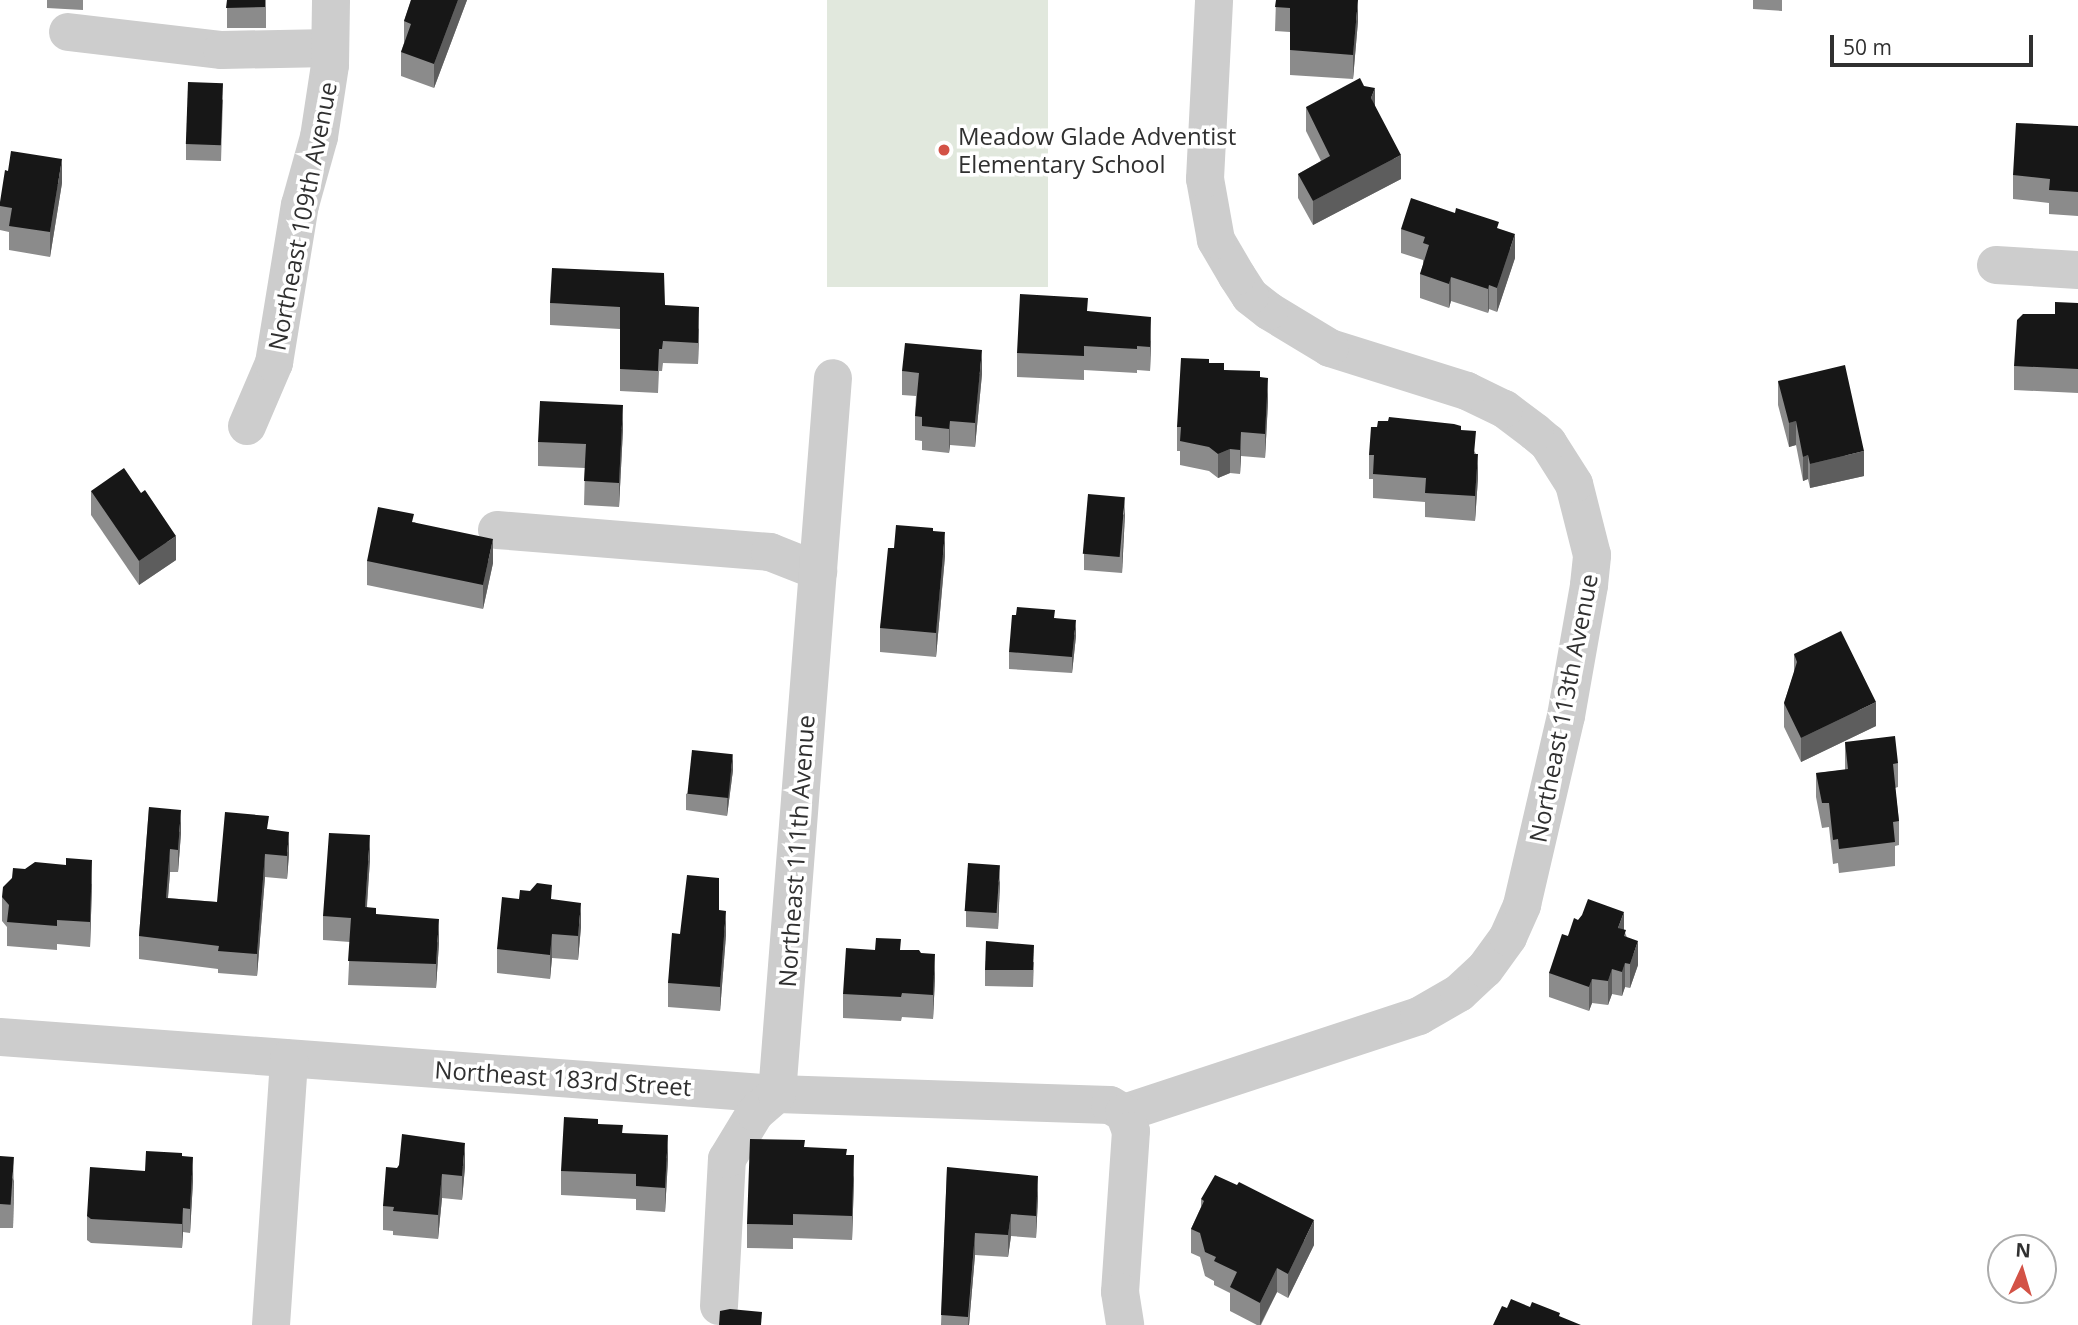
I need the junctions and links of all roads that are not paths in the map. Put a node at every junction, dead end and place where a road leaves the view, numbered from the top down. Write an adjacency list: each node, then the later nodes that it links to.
1 (331, 0): 4 (street, Northeast 109th Avenue)
2 (1214, 0): 14 (street, Northeast 113th Avenue)
3 (68, 32): 4 (street)
4 (330, 48): 8 (street, Northeast 109th Avenue)
5 (1996, 265): 6 (street)
6 (2078, 270)
7 (833, 379): 10 (street, Northeast 111th Avenue)
8 (247, 426)
9 (497, 530): 10 (street)
10 (818, 571): 13 (street, Northeast 111th Avenue)
11 (0, 1037): 12 (street, Northeast 183rd Street)
12 (289, 1059): 13 (street, Northeast 183rd Street); 16 (street)
13 (778, 1094): 14 (street, Northeast 183rd Street); 15 (street)
14 (1124, 1113): 17 (street)
15 (719, 1306)
16 (271, 1325)
17 (1125, 1325)

